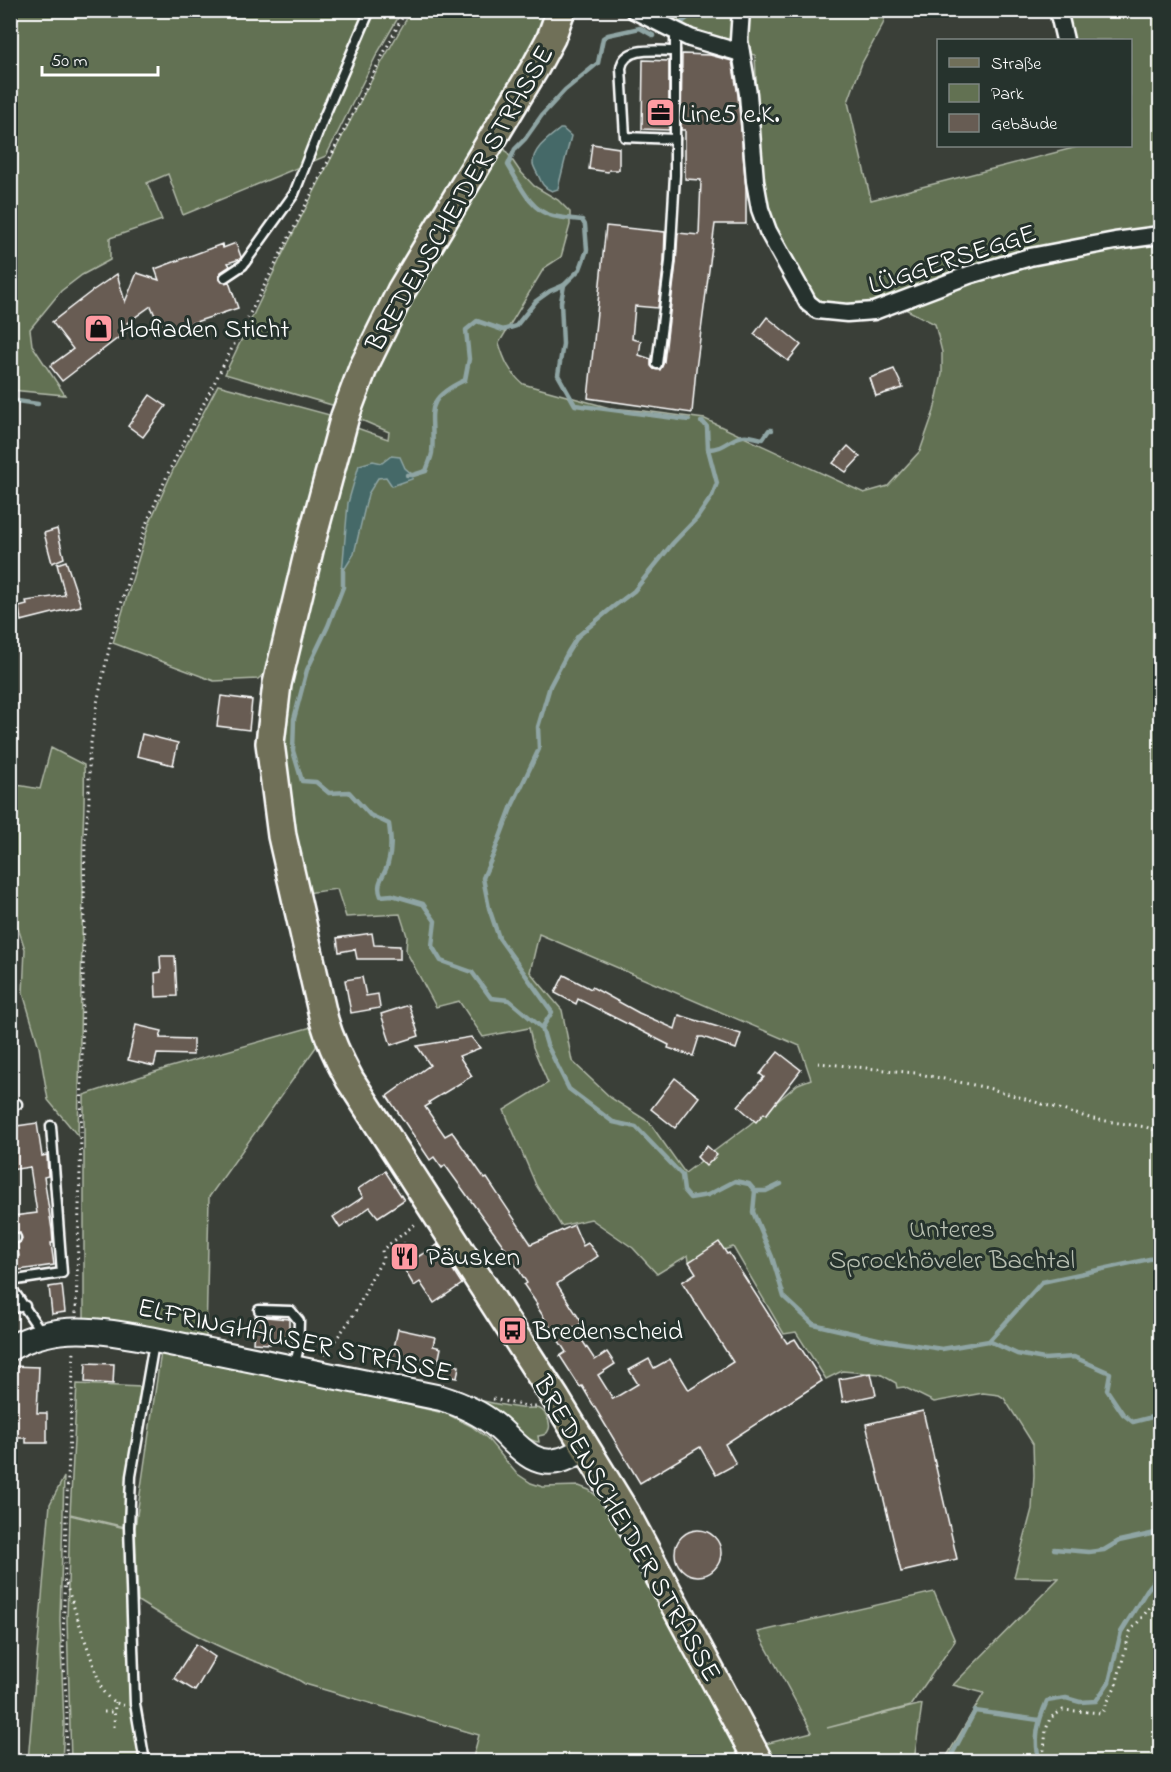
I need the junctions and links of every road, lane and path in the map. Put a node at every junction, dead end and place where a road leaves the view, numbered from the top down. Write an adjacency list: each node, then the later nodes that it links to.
1 (370, 10): 13 (lane)
2 (406, 10): 23 (path)
3 (561, 10): 18 (main road, BREDENSCHEIDER STRASSE)
4 (634, 10): 7 (street)
5 (741, 10): 10 (street, LÜGGERSEGGE)
6 (1058, 10): 8 (street)
7 (675, 32): 9 (lane); 10 (street)
8 (1065, 39)
9 (675, 51): 11 (lane); 11 (lane)
10 (741, 53): 12 (street, LÜGGERSEGGE)
11 (675, 139): 14 (lane)
12 (1161, 235)
13 (225, 278)
14 (657, 364)
15 (818, 1063): 17 (path)
16 (51, 1126): 19 (lane)
17 (1161, 1132)
18 (434, 1209): 27 (path); 28 (main road, BREDENSCHEIDER STRASSE)
19 (10, 1284): 20 (lane)
20 (25, 1306): 21 (lane); 24 (lane)
21 (10, 1309)
22 (259, 1310): 27 (lane)
23 (75, 1329): 24 (main road, ELFRINGHAUSER STRASSE); 25 (main road, ELFRINGHAUSER STRASSE); 31 (path)
24 (42, 1334): 26 (main road, ELFRINGHAUSER STRASSE)
25 (155, 1340): 27 (main road, ELFRINGHAUSER STRASSE); 34 (lane)
26 (10, 1348)
27 (303, 1370): 30 (main road, ELFRINGHAUSER STRASSE)
28 (556, 1399): 29 (path); 30 (main road, BREDENSCHEIDER STRASSE)
29 (493, 1400)
30 (586, 1448): 40 (main road, BREDENSCHEIDER STRASSE)
31 (65, 1582): 33 (path); 38 (path)
32 (1161, 1595): 41 (path)
33 (115, 1702): 34 (path); 36 (path)
34 (135, 1704): 39 (lane)
35 (104, 1712): 36 (path)
36 (115, 1712): 37 (path)
37 (114, 1727)
38 (66, 1761)
39 (145, 1761)
40 (759, 1761)
41 (1049, 1761)

